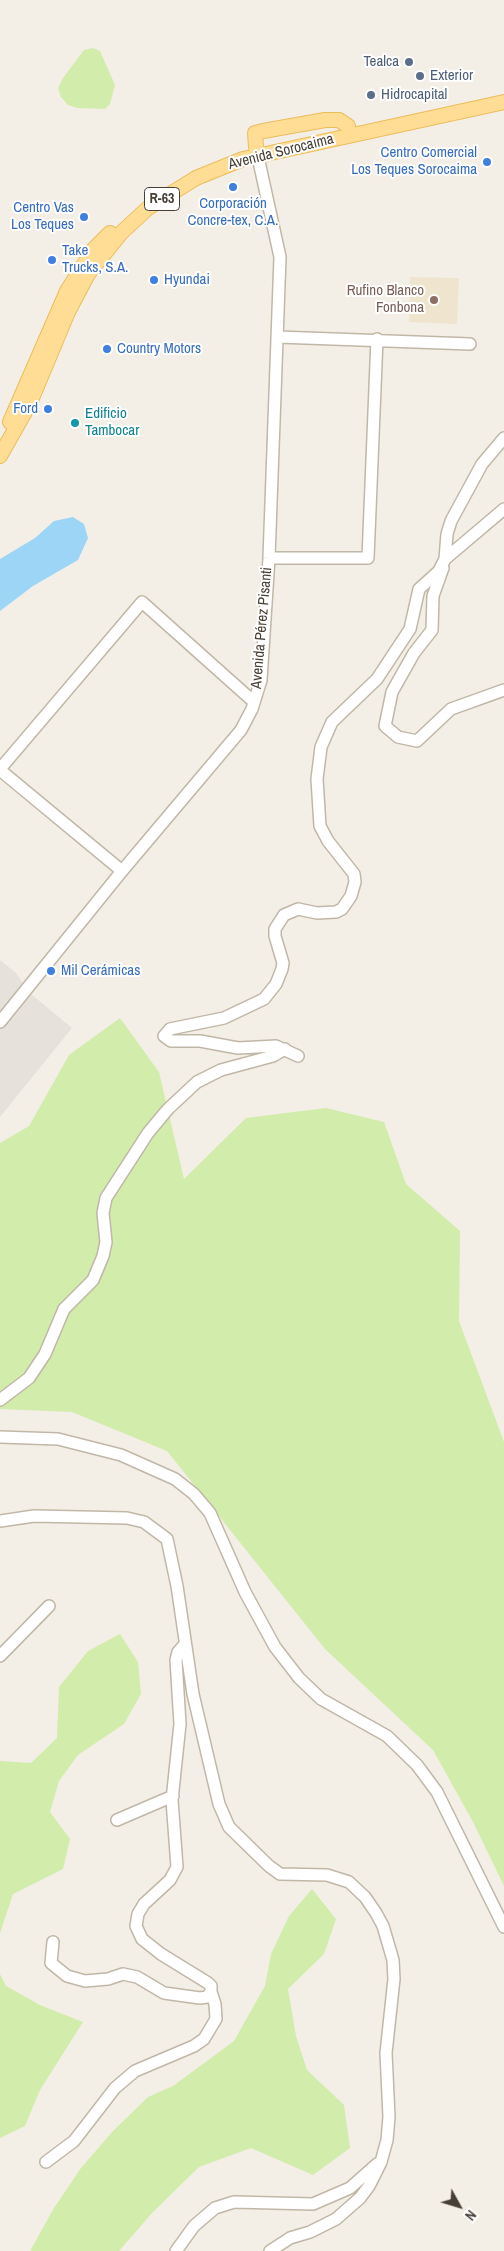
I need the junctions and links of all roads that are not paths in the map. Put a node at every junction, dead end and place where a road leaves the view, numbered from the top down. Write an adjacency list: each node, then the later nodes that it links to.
1 (504, 95): 3 (main road, Avenida Sorocaima)
2 (504, 102): 3 (main road, Avenida Sorocaima / R-63)
3 (256, 151): 4 (street, Avenida Pérez Pisanti); 8 (main road, Avenida Sorocaima / R-63); 9 (main road, Avenida Sorocaima / R-63)
4 (278, 337): 5 (street); 11 (street, Avenida Pérez Pisanti)
5 (377, 339): 6 (street); 11 (street)
6 (470, 344)
7 (504, 438): 12 (street)
8 (0, 441)
9 (0, 456)
10 (504, 509): 12 (street)
11 (268, 558): 14 (street, Avenida Pérez Pisanti)
12 (444, 560): 13 (street); 18 (street)
13 (504, 690)
14 (254, 702): 15 (street); 16 (street, Avenida Pérez Pisanti)
15 (0, 770): 16 (street)
16 (122, 871): 17 (street, Avenida Pérez Pisanti)
17 (0, 1022)
18 (285, 1049): 19 (street); 20 (street)
19 (298, 1056)
20 (0, 1400)
21 (0, 1437): 28 (street)
22 (0, 1521): 24 (street)
23 (49, 1606): 25 (street)
24 (185, 1644): 26 (street); 32 (street)
25 (0, 1656)
26 (173, 1796): 27 (street); 30 (street)
27 (117, 1820)
28 (504, 1927)
29 (53, 1942): 30 (street)
30 (211, 1992): 31 (street)
31 (46, 2162)
32 (381, 2162): 33 (street); 34 (street)
33 (290, 2238): 35 (street); 36 (street)
34 (176, 2251)
35 (270, 2251)
36 (280, 2251)

